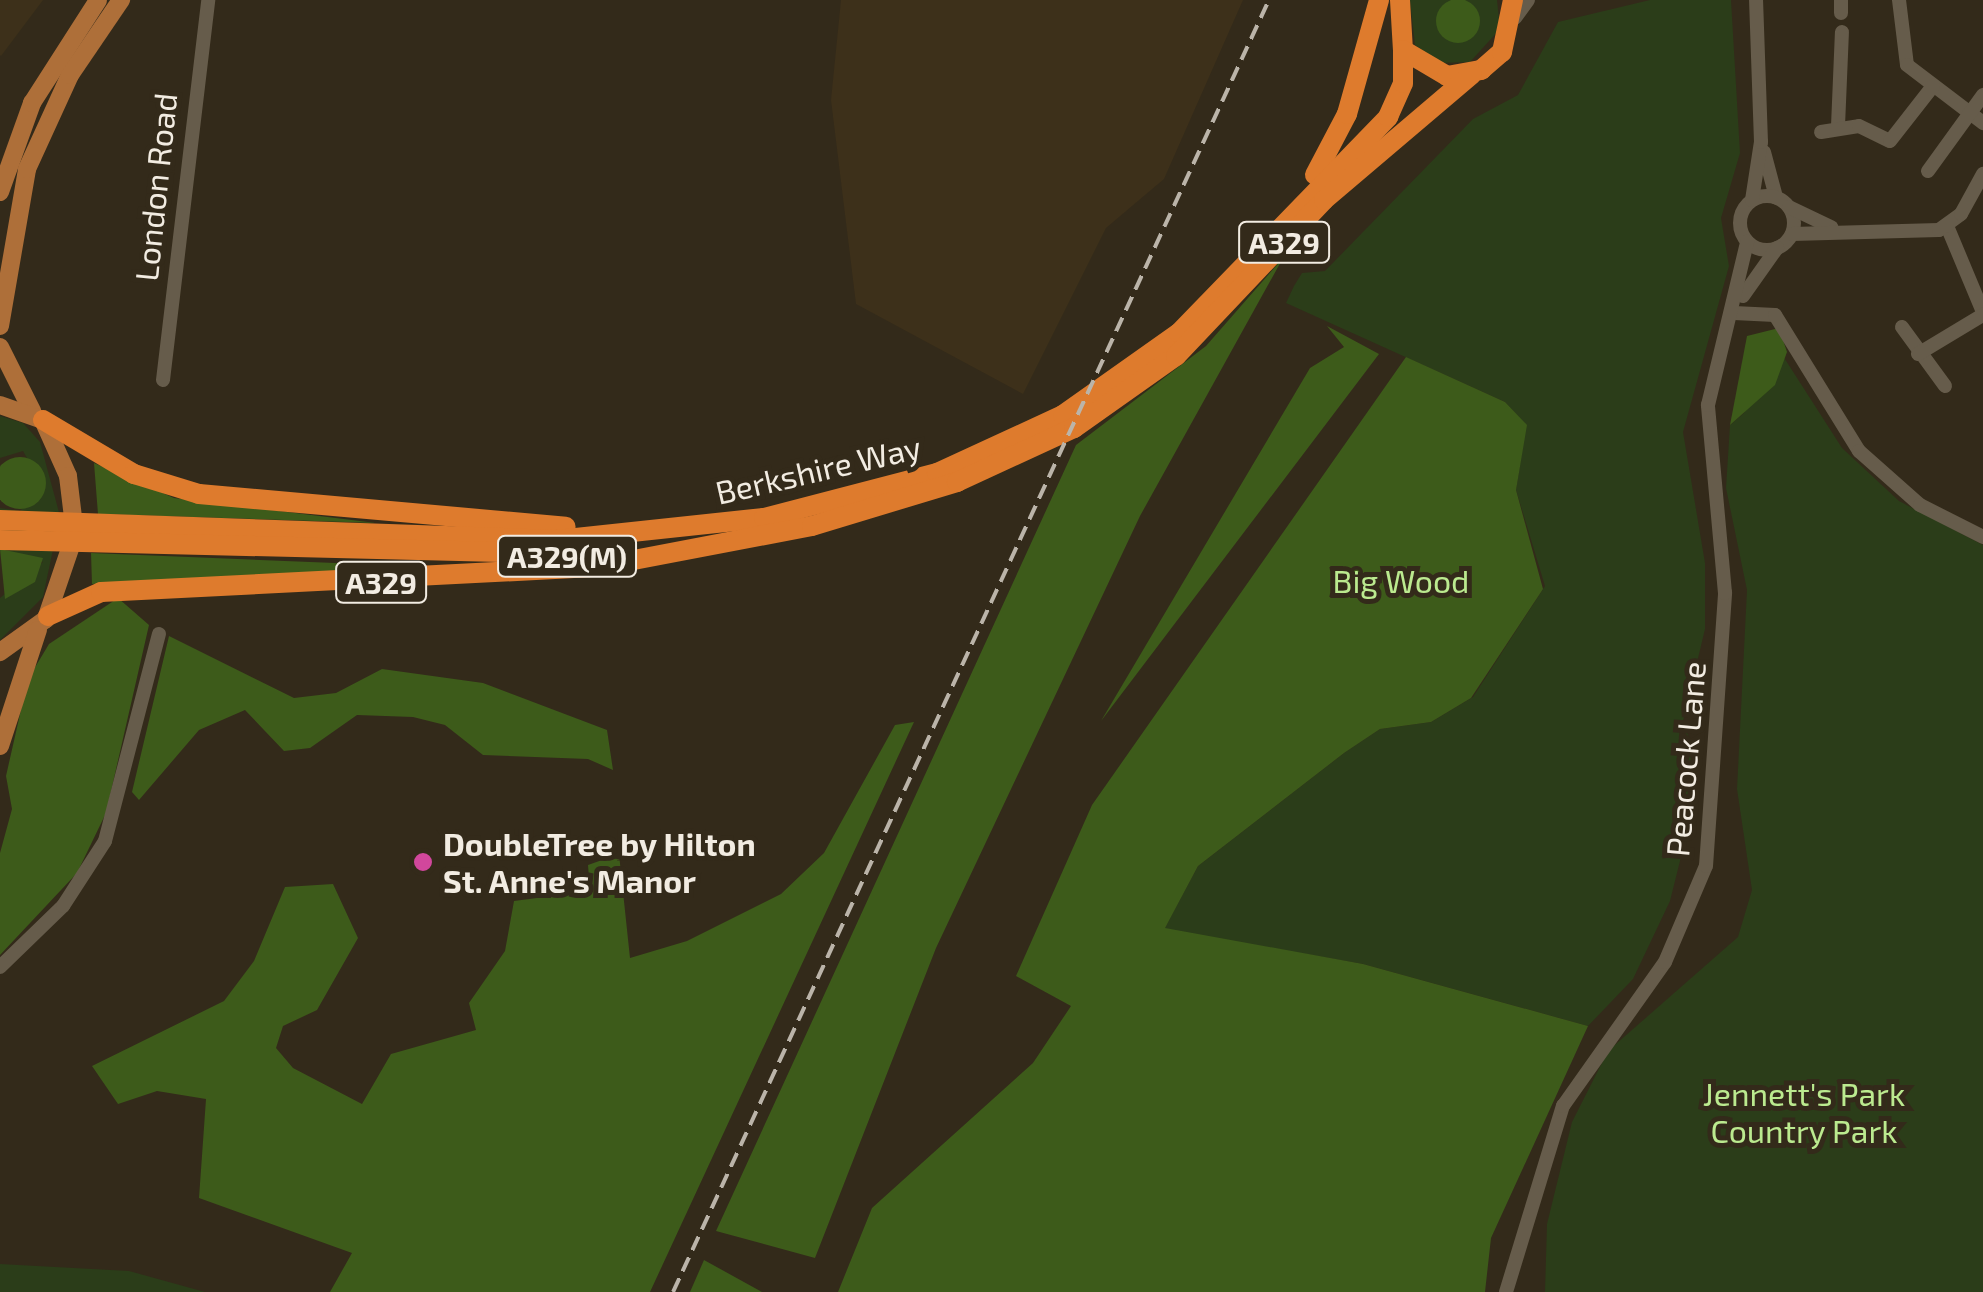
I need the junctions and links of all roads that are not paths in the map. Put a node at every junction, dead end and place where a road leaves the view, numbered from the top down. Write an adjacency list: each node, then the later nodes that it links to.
1 (98, 0): 22 (main road)
2 (121, 0): 35 (main road)
3 (208, 0): 39 (street, London Road)
4 (1379, 0): 26 (highway, A329)
5 (1400, 0): 11 (highway, A329)
6 (1528, 0): 9 (street)
7 (1756, 0): 19 (street)
8 (1899, 0): 13 (street)
9 (1514, 9): 12 (highway, A329)
10 (1842, 32): 17 (street)
11 (1404, 50): 12 (highway); 26 (highway, Berkshire Way / A329)
12 (1472, 74): 48 (highway, Berkshire Way / A329)
13 (1933, 86): 15 (street); 17 (street)
14 (1983, 95): 15 (street)
15 (1970, 113): 16 (street); 20 (street)
16 (1983, 123)
17 (1838, 126): 18 (street)
18 (1822, 132)
19 (1762, 142): 23 (street); 24 (street)
20 (1928, 171)
21 (1983, 174): 27 (street)
22 (0, 192)
23 (1776, 197): 24 (street); 25 (street)
24 (1752, 200): 30 (street)
25 (1789, 207): 28 (street); 29 (street)
26 (1292, 210): 44 (highway, Berkshire Way / A329)
27 (1948, 226): 28 (street); 32 (street)
28 (1836, 228): 29 (street)
29 (1792, 234): 31 (street)
30 (1748, 242): 31 (street); 33 (street, Peacock Lane)
31 (1777, 248): 33 (street, Peacock Lane)
32 (1976, 267): 34 (street)
33 (1736, 309): 46 (street); 54 (street, Peacock Lane)
34 (1983, 313): 38 (street)
35 (0, 326)
36 (1902, 327): 38 (street)
37 (0, 347): 42 (main road)
38 (1918, 354): 40 (street)
39 (163, 380)
40 (1945, 386)
41 (0, 405): 42 (main road)
42 (38, 416): 44 (highway, A329); 49 (main road)
43 (0, 520): 45 (highway, A329(M))
44 (662, 532): 45 (highway, A329(M))
45 (120, 535): 47 (highway, A329(M)); 48 (highway, A329(M))
46 (1983, 537)
47 (0, 540)
48 (716, 542): 49 (highway, A329)
49 (43, 623): 51 (main road); 52 (main road)
50 (159, 634): 53 (street)
51 (0, 652)
52 (0, 746)
53 (0, 967)
54 (1506, 1292)

